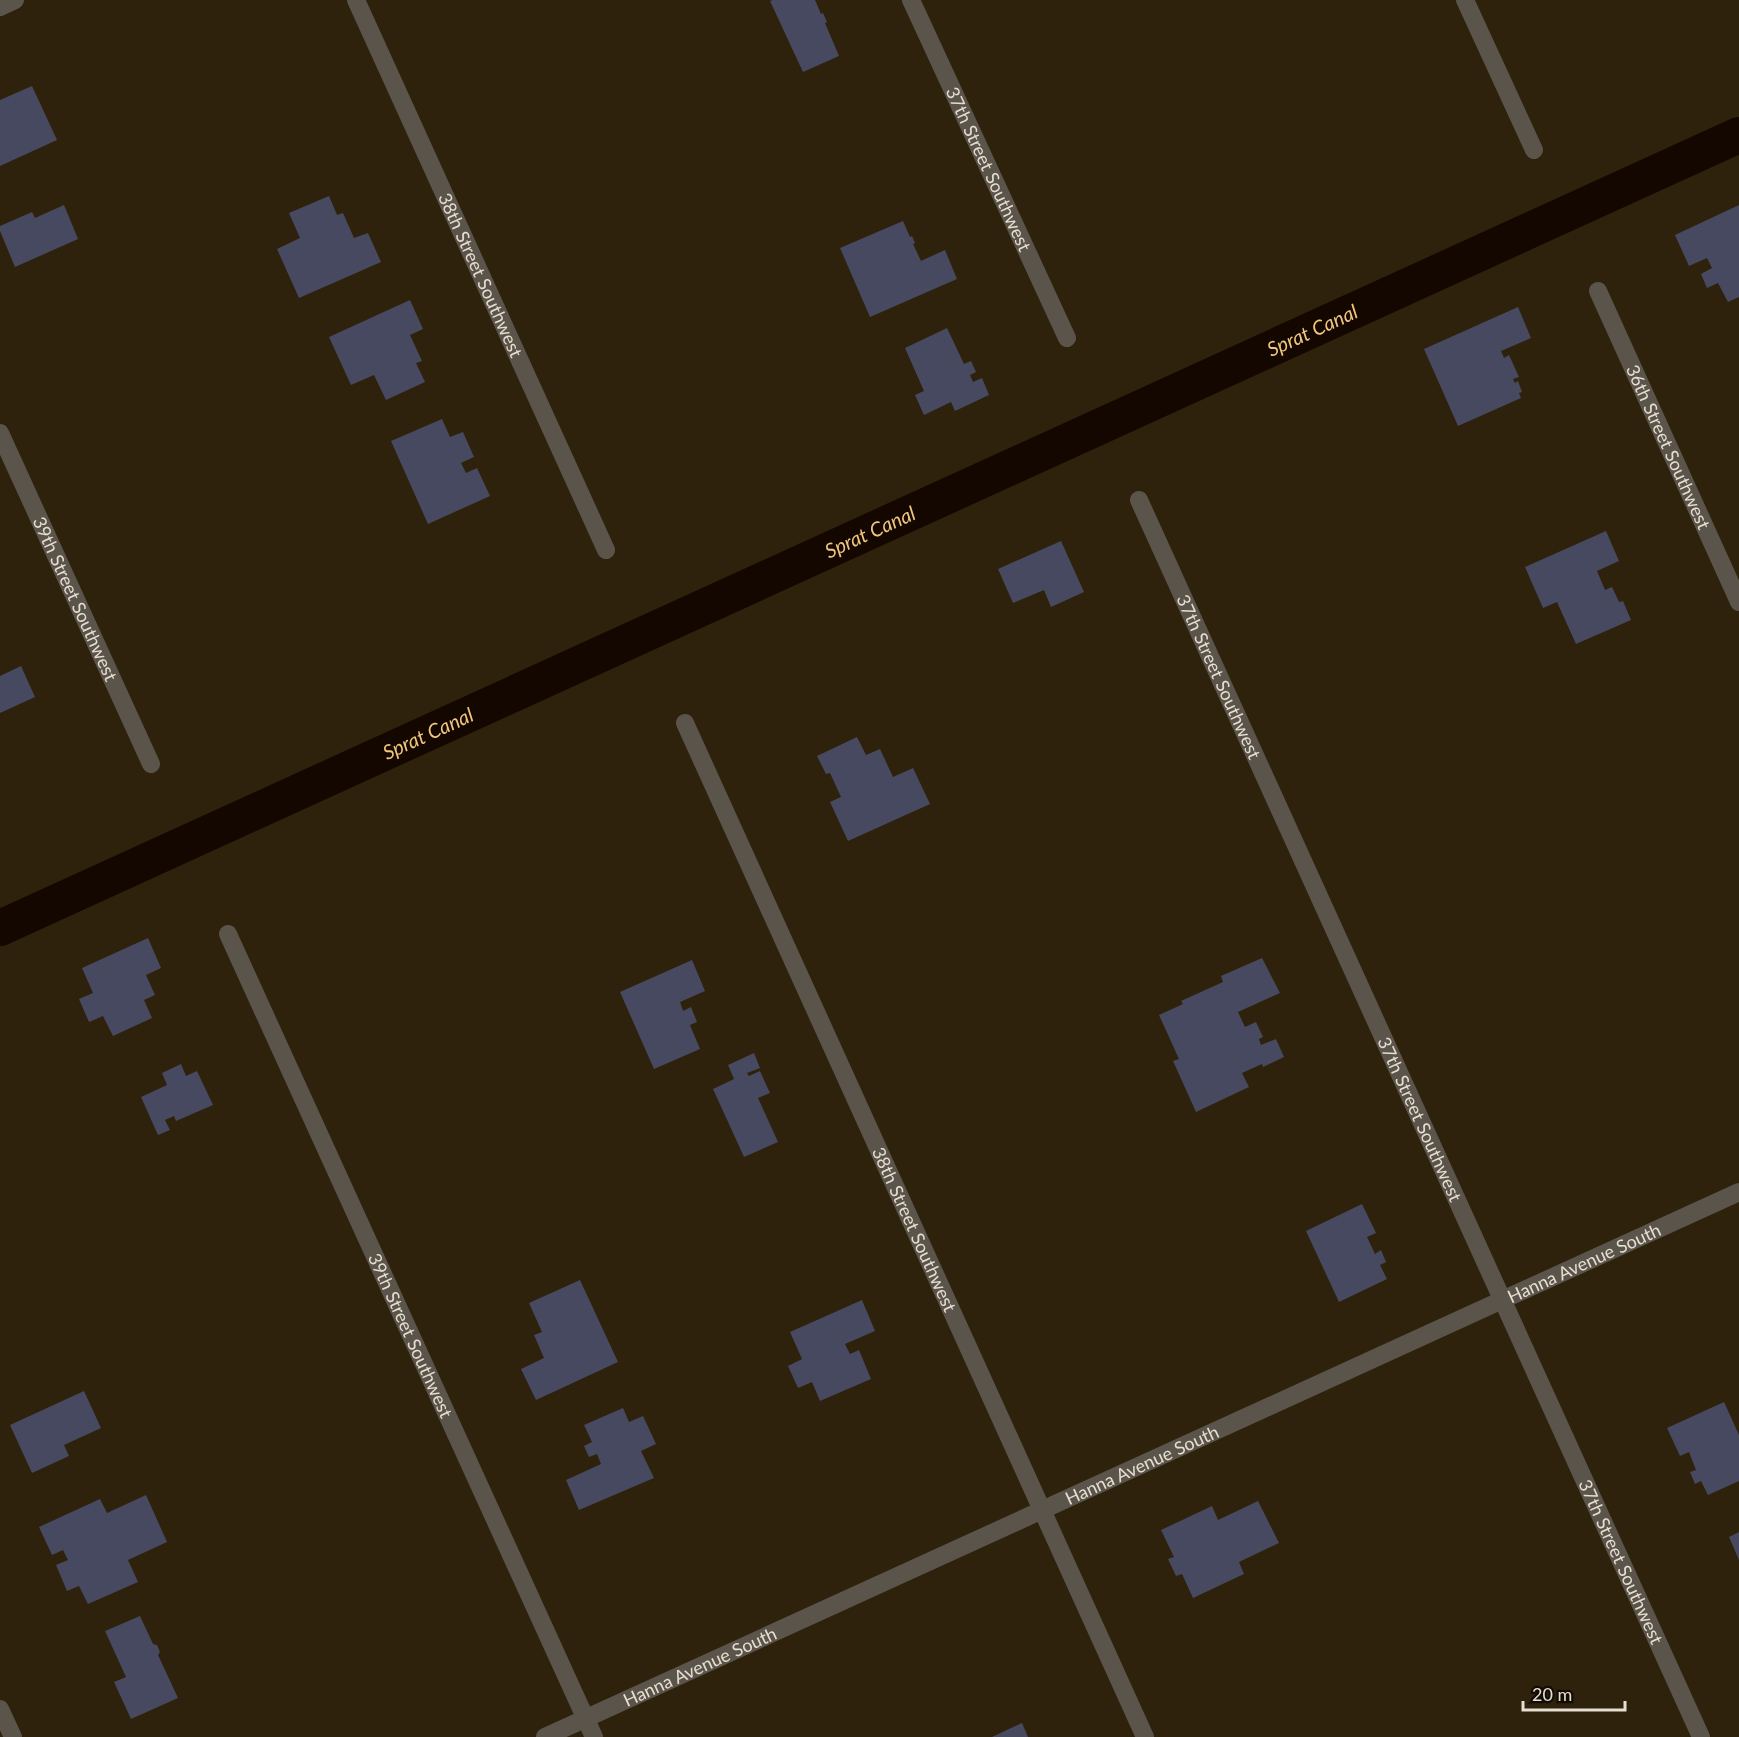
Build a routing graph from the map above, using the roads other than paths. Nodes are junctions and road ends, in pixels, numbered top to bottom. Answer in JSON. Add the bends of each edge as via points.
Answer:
{"nodes":[{"id":1,"x":15,"y":0,"type":"edge"},
{"id":2,"x":356,"y":0,"type":"edge"},
{"id":3,"x":911,"y":0,"type":"edge"},
{"id":4,"x":1465,"y":0,"type":"edge"},
{"id":5,"x":0,"y":7,"type":"edge"},
{"id":6,"x":1533,"y":150,"type":"dead end"},
{"id":7,"x":1598,"y":291,"type":"dead end"},
{"id":8,"x":1067,"y":339,"type":"dead end"},
{"id":9,"x":0,"y":433,"type":"edge"},
{"id":10,"x":1139,"y":500,"type":"dead end"},
{"id":11,"x":606,"y":550,"type":"dead end"},
{"id":12,"x":1739,"y":602,"type":"edge"},
{"id":13,"x":685,"y":723,"type":"dead end"},
{"id":14,"x":150,"y":764,"type":"dead end"},
{"id":15,"x":228,"y":934,"type":"dead end"},
{"id":16,"x":1739,"y":1192,"type":"edge"},
{"id":17,"x":1502,"y":1300,"type":"junction"},
{"id":18,"x":1042,"y":1510,"type":"junction"},
{"id":19,"x":0,"y":1708,"type":"edge"},
{"id":20,"x":585,"y":1718,"type":"junction"},
{"id":21,"x":13,"y":1737,"type":"edge"},
{"id":22,"x":545,"y":1737,"type":"edge"},
{"id":23,"x":594,"y":1737,"type":"edge"},
{"id":24,"x":1145,"y":1737,"type":"edge"},
{"id":25,"x":1701,"y":1737,"type":"edge"}],
"edges":[{"from":1,"to":5,"type":"street"},
{"from":2,"to":11,"type":"street","name":"38th Street Southwest"},
{"from":3,"to":8,"type":"street","name":"37th Street Southwest"},
{"from":4,"to":6,"type":"street"},
{"from":7,"to":12,"type":"street","name":"36th Street Southwest"},
{"from":9,"to":14,"type":"street","name":"39th Street Southwest"},
{"from":10,"to":17,"type":"street","name":"37th Street Southwest"},
{"from":13,"to":18,"type":"street","name":"38th Street Southwest"},
{"from":15,"to":20,"type":"street","name":"39th Street Southwest"},
{"from":16,"to":17,"type":"street","name":"Hanna Avenue South"},
{"from":17,"to":18,"type":"street","name":"Hanna Avenue South"},
{"from":17,"to":25,"type":"street","name":"37th Street Southwest"},
{"from":18,"to":20,"type":"street","name":"Hanna Avenue South"},
{"from":18,"to":24,"type":"street","name":"38th Street Southwest"},
{"from":19,"to":21,"type":"street"},
{"from":20,"to":22,"type":"street","name":"Hanna Avenue South"},
{"from":20,"to":23,"type":"street","name":"39th Street Southwest"}]}
